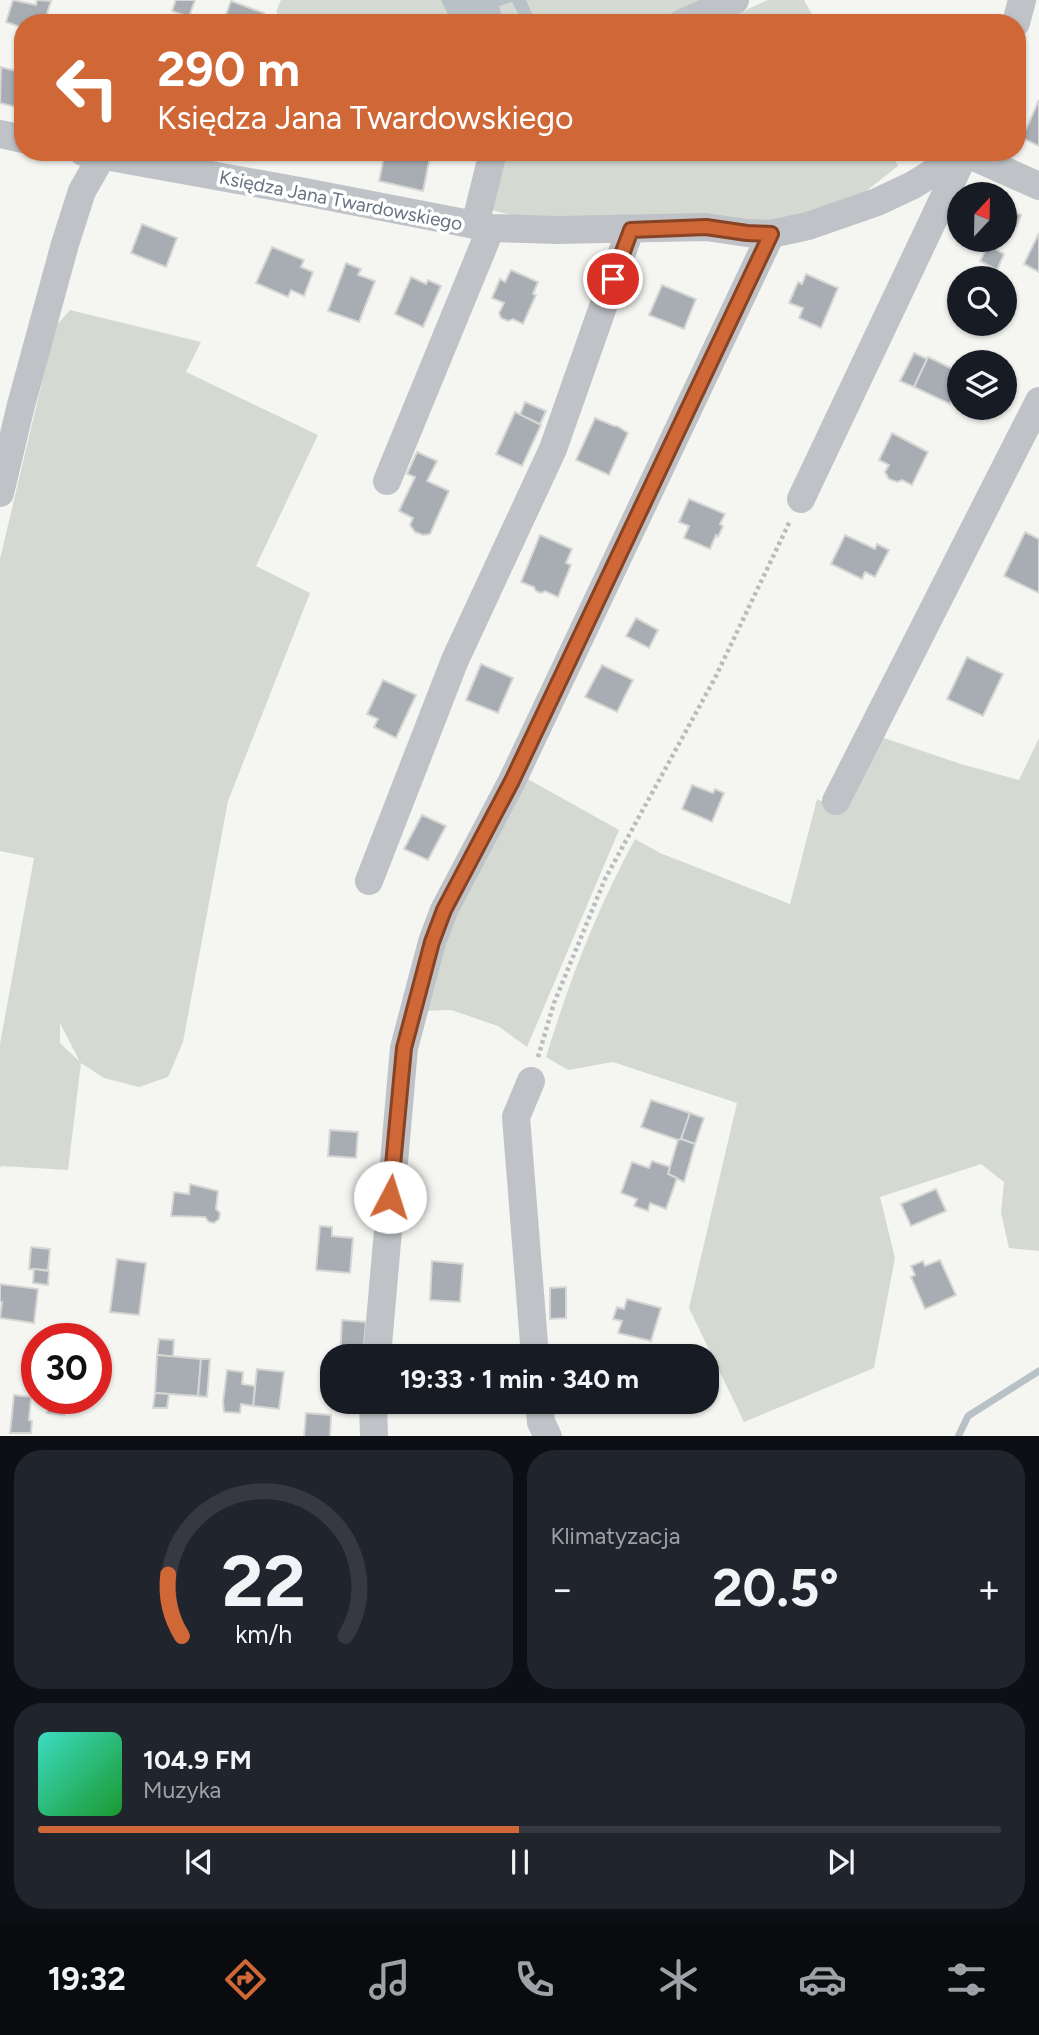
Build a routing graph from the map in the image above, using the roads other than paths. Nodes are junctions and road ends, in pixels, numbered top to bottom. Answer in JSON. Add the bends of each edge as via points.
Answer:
{"nodes":[{"id":1,"x":735,"y":0,"type":"edge"},
{"id":2,"x":703,"y":14,"type":"edge"},
{"id":3,"x":91,"y":161,"type":"edge"},
{"id":4,"x":133,"y":161,"type":"edge"},
{"id":5,"x":492,"y":161,"type":"edge"},
{"id":6,"x":952,"y":161,"type":"edge"},
{"id":7,"x":962,"y":161,"type":"edge"},
{"id":8,"x":985,"y":161,"type":"edge"},
{"id":9,"x":1039,"y":186,"type":"edge"},
{"id":10,"x":483,"y":227,"type":"junction"},
{"id":11,"x":631,"y":230,"type":"junction"},
{"id":12,"x":771,"y":234,"type":"junction"},
{"id":13,"x":1039,"y":401,"type":"edge"},
{"id":14,"x":387,"y":481,"type":"dead end"},
{"id":15,"x":0,"y":493,"type":"edge"},
{"id":16,"x":801,"y":499,"type":"road end"},
{"id":17,"x":836,"y":801,"type":"dead end"},
{"id":18,"x":369,"y":881,"type":"dead end"},
{"id":19,"x":531,"y":1081,"type":"road end"},
{"id":20,"x":378,"y":1344,"type":"edge"},
{"id":21,"x":534,"y":1344,"type":"edge"},
{"id":22,"x":373,"y":1414,"type":"edge"},
{"id":23,"x":540,"y":1414,"type":"edge"},
{"id":24,"x":374,"y":1436,"type":"edge"},
{"id":25,"x":548,"y":1436,"type":"edge"}],
"edges":[{"from":1,"to":2,"type":"street"},
{"from":3,"to":15,"type":"street"},
{"from":4,"to":10,"type":"street","name":"Księdza Jana Twardowskiego"},
{"from":5,"to":10,"type":"street","name":"Księdza Jana Twardowskiego"},
{"from":6,"to":12,"type":"street","name":"Księdza Jana Twardowskiego","via":[[877,202]]},
{"from":7,"to":16,"type":"street"},
{"from":8,"to":9,"type":"street"},
{"from":10,"to":11,"type":"street","name":"Księdza Jana Twardowskiego"},
{"from":10,"to":14,"type":"street"},
{"from":11,"to":12,"type":"street","name":"Księdza Jana Twardowskiego","via":[[706,227]]},
{"from":11,"to":18,"type":"street","via":[[552,449],[455,660]]},
{"from":12,"to":20,"type":"street","via":[[432,942],[404,1048]]},
{"from":13,"to":17,"type":"street"},
{"from":19,"to":21,"type":"street","via":[[516,1117]]},
{"from":22,"to":24,"type":"street"},
{"from":23,"to":25,"type":"street"}]}
